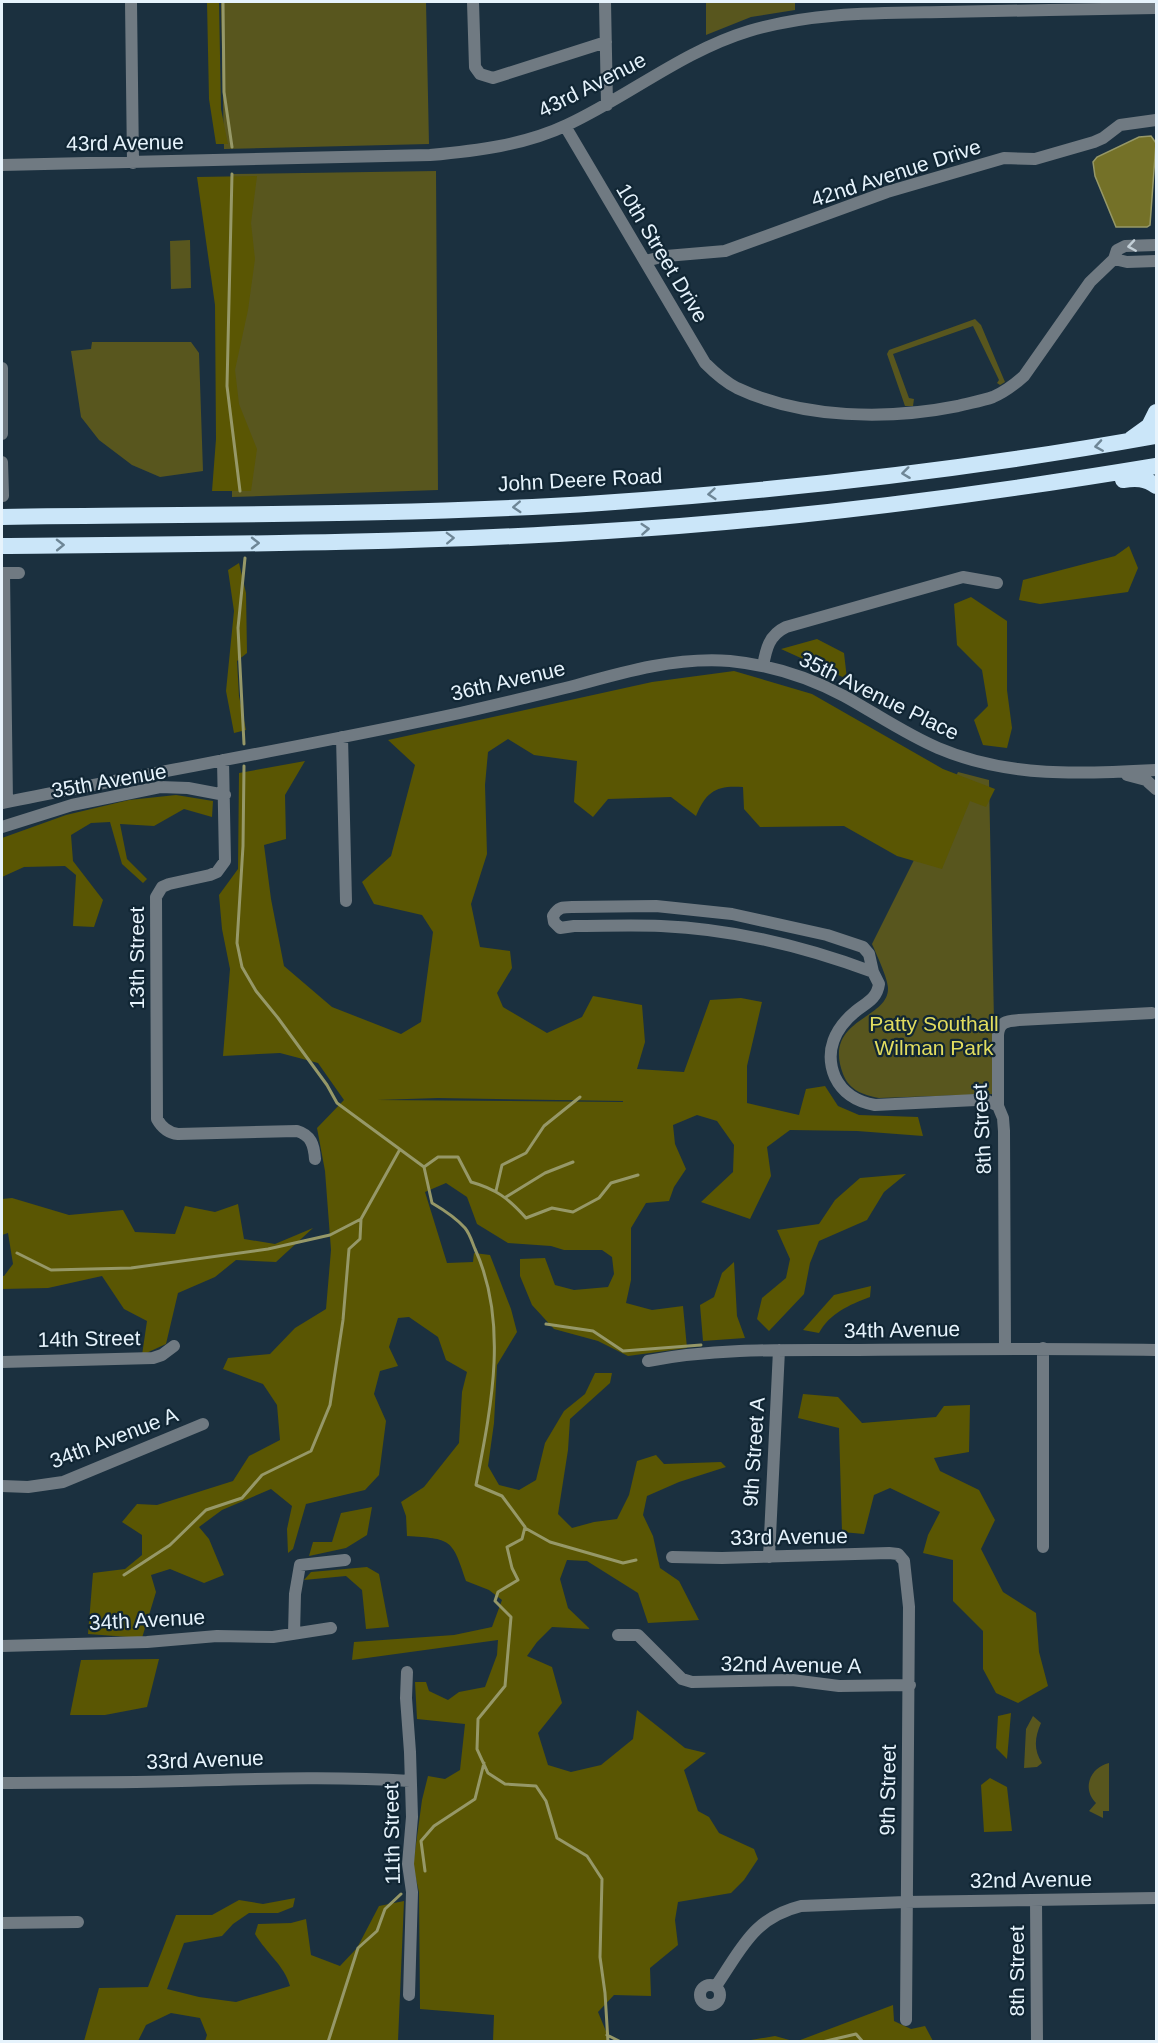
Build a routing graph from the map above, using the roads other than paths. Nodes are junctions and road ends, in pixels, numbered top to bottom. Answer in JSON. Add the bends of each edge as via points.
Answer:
{"nodes":[{"id":1,"x":131,"y":2,"type":"edge"},
{"id":2,"x":473,"y":2,"type":"edge"},
{"id":3,"x":605,"y":2,"type":"edge"},
{"id":4,"x":1156,"y":8,"type":"edge"},
{"id":5,"x":606,"y":42,"type":"junction"},
{"id":6,"x":607,"y":105,"type":"junction"},
{"id":7,"x":1156,"y":120,"type":"edge"},
{"id":8,"x":565,"y":126,"type":"junction"},
{"id":9,"x":133,"y":162,"type":"junction"},
{"id":10,"x":2,"y":165,"type":"edge"},
{"id":11,"x":1156,"y":245,"type":"edge"},
{"id":12,"x":1114,"y":259,"type":"junction"},
{"id":13,"x":645,"y":261,"type":"junction"},
{"id":14,"x":1156,"y":261,"type":"edge"},
{"id":15,"x":2,"y":368,"type":"edge"},
{"id":16,"x":1156,"y":412,"type":"edge"},
{"id":17,"x":2,"y":434,"type":"edge"},
{"id":18,"x":1156,"y":436,"type":"edge"},
{"id":19,"x":1125,"y":441,"type":"junction"},
{"id":20,"x":2,"y":462,"type":"edge"},
{"id":21,"x":1156,"y":466,"type":"edge"},
{"id":22,"x":1156,"y":486,"type":"edge"},
{"id":23,"x":3,"y":496,"type":"edge"},
{"id":24,"x":955,"y":496,"type":"junction"},
{"id":25,"x":2,"y":517,"type":"edge"},
{"id":26,"x":2,"y":546,"type":"edge"},
{"id":27,"x":3,"y":573,"type":"edge"},
{"id":28,"x":19,"y":573,"type":"dead end"},
{"id":29,"x":997,"y":583,"type":"dead end"},
{"id":30,"x":763,"y":666,"type":"junction"},
{"id":31,"x":342,"y":737,"type":"junction"},
{"id":32,"x":223,"y":760,"type":"junction"},
{"id":33,"x":1156,"y":770,"type":"edge"},
{"id":34,"x":1120,"y":772,"type":"junction"},
{"id":35,"x":1156,"y":789,"type":"edge"},
{"id":36,"x":225,"y":795,"type":"junction"},
{"id":37,"x":4,"y":803,"type":"edge"},
{"id":38,"x":2,"y":827,"type":"edge"},
{"id":39,"x":346,"y":901,"type":"dead end"},
{"id":40,"x":732,"y":914,"type":"junction"},
{"id":41,"x":721,"y":932,"type":"junction"},
{"id":42,"x":873,"y":972,"type":"junction"},
{"id":43,"x":1152,"y":1013,"type":"dead end"},
{"id":44,"x":998,"y":1106,"type":"junction"},
{"id":45,"x":315,"y":1160,"type":"dead end"},
{"id":46,"x":174,"y":1346,"type":"dead end"},
{"id":47,"x":1005,"y":1348,"type":"junction"},
{"id":48,"x":1043,"y":1348,"type":"junction"},
{"id":49,"x":779,"y":1350,"type":"junction"},
{"id":50,"x":1156,"y":1350,"type":"edge"},
{"id":51,"x":648,"y":1361,"type":"dead end"},
{"id":52,"x":2,"y":1362,"type":"edge"},
{"id":53,"x":203,"y":1424,"type":"dead end"},
{"id":54,"x":2,"y":1486,"type":"edge"},
{"id":55,"x":1043,"y":1547,"type":"dead end"},
{"id":56,"x":672,"y":1557,"type":"dead end"},
{"id":57,"x":769,"y":1557,"type":"junction"},
{"id":58,"x":345,"y":1560,"type":"dead end"},
{"id":59,"x":904,"y":1561,"type":"joint"},
{"id":60,"x":331,"y":1628,"type":"dead end"},
{"id":61,"x":294,"y":1634,"type":"junction"},
{"id":62,"x":618,"y":1635,"type":"dead end"},
{"id":63,"x":2,"y":1646,"type":"edge"},
{"id":64,"x":407,"y":1672,"type":"dead end"},
{"id":65,"x":910,"y":1685,"type":"junction"},
{"id":66,"x":410,"y":1781,"type":"junction"},
{"id":67,"x":2,"y":1783,"type":"edge"},
{"id":68,"x":1156,"y":1898,"type":"edge"},
{"id":69,"x":1036,"y":1899,"type":"junction"},
{"id":70,"x":906,"y":1902,"type":"junction"},
{"id":71,"x":78,"y":1922,"type":"dead end"},
{"id":72,"x":2,"y":1923,"type":"edge"},
{"id":73,"x":716,"y":1986,"type":"dead end"},
{"id":74,"x":409,"y":1995,"type":"dead end"},
{"id":75,"x":906,"y":2020,"type":"dead end"},
{"id":76,"x":1037,"y":2042,"type":"edge"}],
"edges":[{"from":1,"to":9,"type":"street"},
{"from":2,"to":5,"type":"street","via":[[475,67],[480,75],[493,78]]},
{"from":3,"to":5,"type":"street"},
{"from":4,"to":6,"type":"street","name":"43rd Avenue","via":[[807,17],[722,41]]},
{"from":5,"to":6,"type":"street"},
{"from":6,"to":8,"type":"street","name":"43rd Avenue"},
{"from":7,"to":13,"type":"street","name":"42nd Avenue Drive","via":[[1120,124],[1103,138],[1055,154],[1004,158],[887,192],[725,251]]},
{"from":8,"to":9,"type":"street","name":"43rd Avenue","via":[[512,142],[430,155]]},
{"from":8,"to":13,"type":"street","name":"10th Street Drive"},
{"from":9,"to":10,"type":"street","name":"43rd Avenue"},
{"from":11,"to":12,"type":"street","name":"10th Street Drive","one_way":true,"via":[[1125,246],[1117,250]]},
{"from":12,"to":13,"type":"street","name":"10th Street Drive","via":[[1090,282],[1014,385],[992,398],[924,411],[860,414],[805,408],[756,396],[717,376],[705,363]]},
{"from":12,"to":14,"type":"street"},
{"from":15,"to":17,"type":"street"},
{"from":16,"to":19,"type":"highway","via":[[1149,426]]},
{"from":18,"to":19,"type":"highway","name":"John Deere Road"},
{"from":19,"to":25,"type":"highway","name":"John Deere Road","one_way":true,"via":[[977,465],[600,503],[413,511]]},
{"from":20,"to":23,"type":"street"},
{"from":21,"to":24,"type":"highway"},
{"from":22,"to":24,"type":"highway","via":[[1148,480],[1131,478],[1024,494]]},
{"from":26,"to":24,"type":"highway","one_way":true,"via":[[363,541],[596,532],[773,518]]},
{"from":27,"to":28,"type":"street"},
{"from":27,"to":37,"type":"street"},
{"from":29,"to":30,"type":"street","via":[[963,577],[786,627],[775,633],[769,643]]},
{"from":30,"to":31,"type":"street","name":"36th Avenue","via":[[715,660],[652,666],[475,710]]},
{"from":30,"to":34,"type":"street","name":"35th Avenue Place","via":[[819,684],[955,755],[1022,771]]},
{"from":31,"to":32,"type":"street","name":"36th Avenue"},
{"from":31,"to":39,"type":"street"},
{"from":32,"to":36,"type":"street","name":"13th Street"},
{"from":32,"to":37,"type":"street","name":"36th Avenue"},
{"from":33,"to":34,"type":"street","name":"35th Avenue Place"},
{"from":34,"to":35,"type":"street","via":[[1146,780]]},
{"from":36,"to":38,"type":"street","name":"35th Avenue","via":[[160,787],[72,805]]},
{"from":36,"to":45,"type":"street","name":"13th Street","via":[[225,861],[217,872],[162,887],[156,897],[158,1119],[164,1128],[178,1134],[297,1131],[309,1136]]},
{"from":40,"to":41,"type":"street","via":[[719,919],[716,927]]},
{"from":40,"to":41,"type":"street","via":[[633,906],[561,908],[553,915],[560,928],[663,926]]},
{"from":40,"to":42,"type":"street","via":[[857,944],[868,954]]},
{"from":41,"to":42,"type":"street","via":[[781,944]]},
{"from":42,"to":44,"type":"street","via":[[879,984],[876,995],[846,1020],[831,1044],[838,1084],[875,1106],[986,1100]]},
{"from":43,"to":44,"type":"street","name":"8th Street","via":[[1003,1023],[998,1035]]},
{"from":44,"to":47,"type":"street","name":"8th Street","via":[[1004,1131]]},
{"from":46,"to":52,"type":"street","name":"14th Street","via":[[153,1358]]},
{"from":47,"to":48,"type":"street","name":"34th Avenue"},
{"from":47,"to":49,"type":"street","name":"34th Avenue"},
{"from":48,"to":50,"type":"street","name":"34th Avenue"},
{"from":48,"to":55,"type":"street"},
{"from":49,"to":51,"type":"street","name":"34th Avenue"},
{"from":49,"to":57,"type":"street","name":"9th Street A"},
{"from":53,"to":54,"type":"street","name":"34th Avenue A","via":[[63,1482]]},
{"from":56,"to":57,"type":"street","name":"33rd Avenue"},
{"from":57,"to":59,"type":"street","name":"33rd Avenue","via":[[890,1553],[898,1554]]},
{"from":58,"to":61,"type":"street","via":[[300,1565]]},
{"from":59,"to":65,"type":"street","name":"9th Street"},
{"from":60,"to":61,"type":"street","name":"34th Avenue"},
{"from":61,"to":63,"type":"street","name":"34th Avenue"},
{"from":62,"to":65,"type":"street","name":"32nd Avenue A","via":[[638,1635],[682,1679],[692,1682],[792,1680],[839,1686]]},
{"from":64,"to":66,"type":"street","name":"11th Street"},
{"from":65,"to":70,"type":"street","name":"9th Street"},
{"from":66,"to":67,"type":"street","name":"33rd Avenue","via":[[275,1778]]},
{"from":66,"to":74,"type":"street","name":"11th Street"},
{"from":68,"to":69,"type":"street","name":"32nd Avenue"},
{"from":69,"to":70,"type":"street","name":"32nd Avenue"},
{"from":69,"to":76,"type":"street","name":"8th Street"},
{"from":70,"to":73,"type":"street","name":"32nd Avenue","via":[[801,1906],[779,1913],[753,1932]]},
{"from":70,"to":75,"type":"street","name":"9th Street"},
{"from":71,"to":72,"type":"street"}]}
